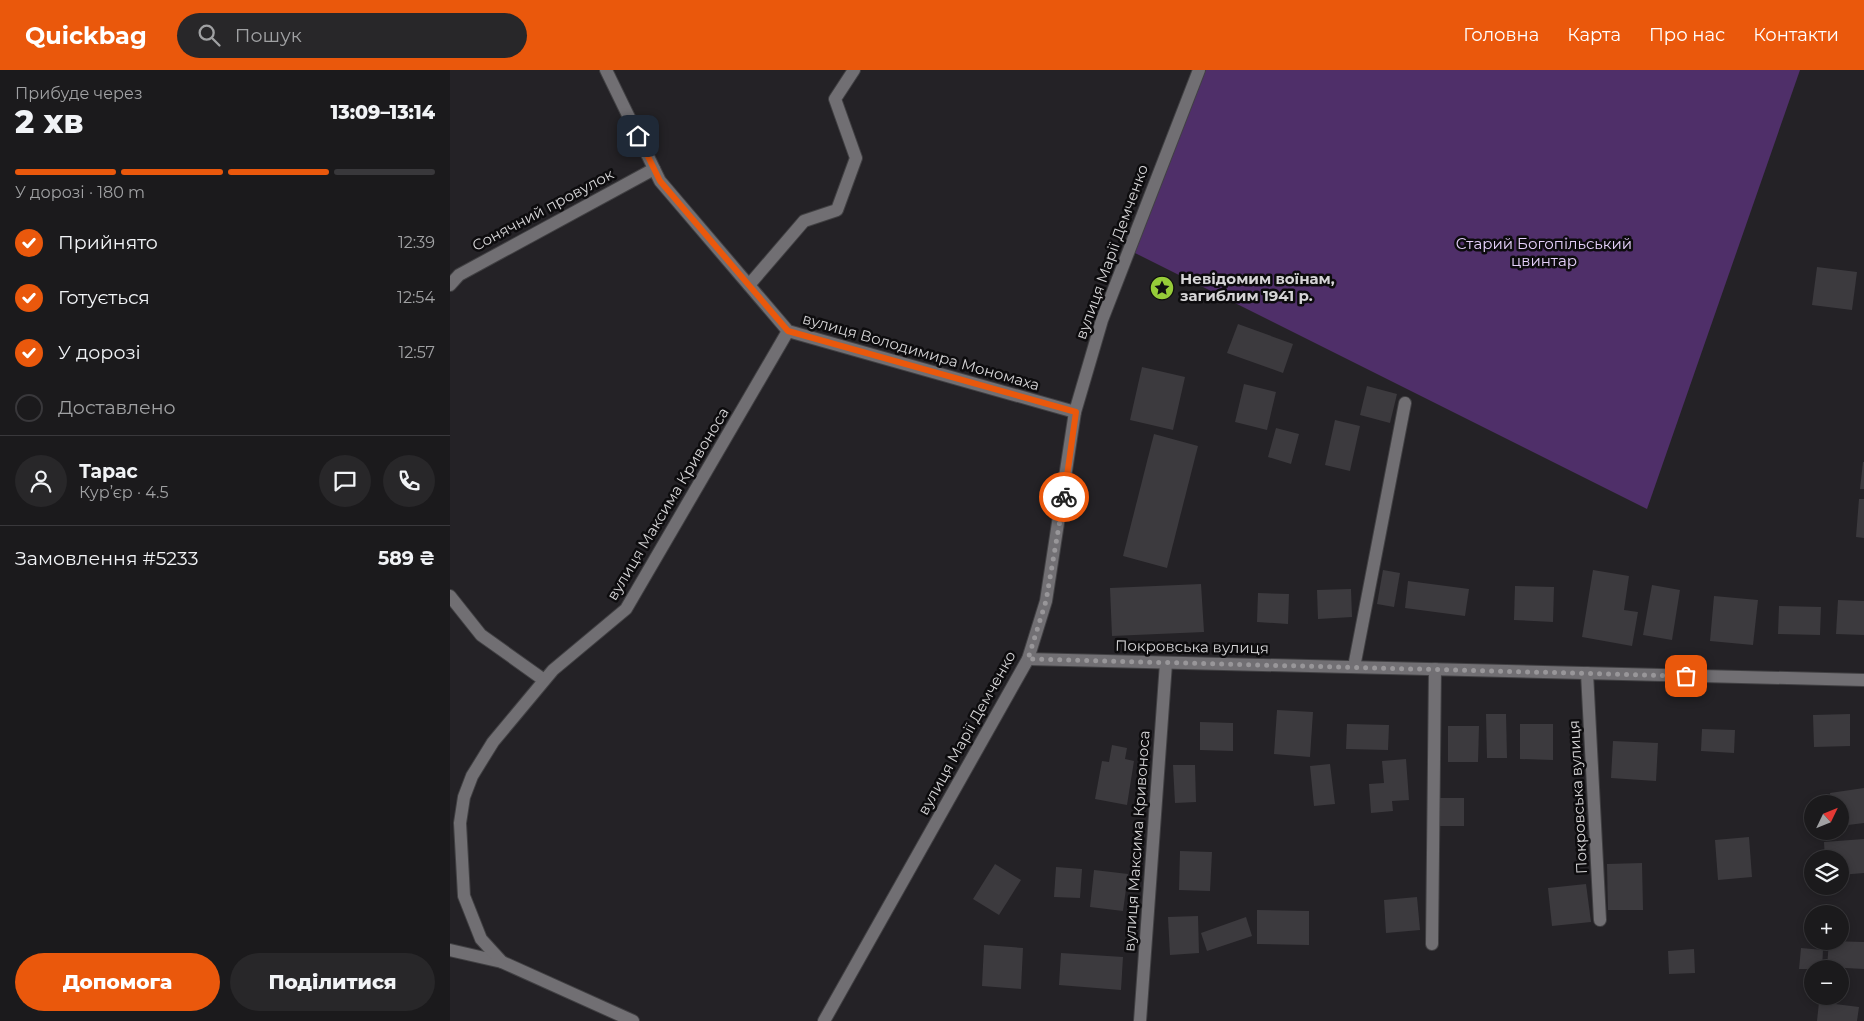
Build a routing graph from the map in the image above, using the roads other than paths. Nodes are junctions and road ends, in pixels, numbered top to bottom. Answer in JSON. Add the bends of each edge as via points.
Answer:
{"nodes":[{"id":1,"x":606,"y":70,"type":"edge"},
{"id":2,"x":854,"y":70,"type":"edge"},
{"id":3,"x":1199,"y":70,"type":"edge"},
{"id":4,"x":654,"y":169,"type":"junction"},
{"id":5,"x":450,"y":284,"type":"edge"},
{"id":6,"x":749,"y":285,"type":"junction"},
{"id":7,"x":788,"y":331,"type":"junction"},
{"id":8,"x":1406,"y":404,"type":"dead end"},
{"id":9,"x":1076,"y":412,"type":"junction"},
{"id":10,"x":450,"y":596,"type":"edge"},
{"id":11,"x":1028,"y":659,"type":"junction"},
{"id":12,"x":1166,"y":663,"type":"junction"},
{"id":13,"x":1354,"y":667,"type":"junction"},
{"id":14,"x":1435,"y":669,"type":"junction"},
{"id":15,"x":1587,"y":673,"type":"junction"},
{"id":16,"x":544,"y":680,"type":"junction"},
{"id":17,"x":1864,"y":680,"type":"edge"},
{"id":18,"x":1600,"y":920,"type":"dead end"},
{"id":19,"x":1432,"y":944,"type":"dead end"},
{"id":20,"x":450,"y":950,"type":"edge"},
{"id":21,"x":502,"y":962,"type":"junction"},
{"id":22,"x":633,"y":1021,"type":"edge"},
{"id":23,"x":824,"y":1021,"type":"edge"},
{"id":24,"x":1140,"y":1021,"type":"edge"}],
"edges":[{"from":1,"to":4,"type":"street","name":"вулиця Володимира Мономаха"},
{"from":2,"to":6,"type":"street","via":[[835,99],[856,158],[837,210],[804,221]]},
{"from":3,"to":9,"type":"street","name":"вулиця Марії Демченко","via":[[1102,320]]},
{"from":4,"to":5,"type":"street","name":"Сонячний провулок","via":[[532,233],[459,275]]},
{"from":4,"to":6,"type":"street","name":"вулиця Володимира Мономаха","via":[[660,181]]},
{"from":6,"to":7,"type":"street","name":"вулиця Володимира Мономаха"},
{"from":7,"to":9,"type":"street","name":"вулиця Володимира Мономаха"},
{"from":7,"to":16,"type":"street","name":"вулиця Максима Кривоноса","via":[[626,609]]},
{"from":8,"to":13,"type":"street"},
{"from":9,"to":11,"type":"street","name":"вулиця Марії Демченко","via":[[1046,601]]},
{"from":10,"to":16,"type":"street","via":[[481,635]]},
{"from":11,"to":12,"type":"street","name":"Покровська вулиця"},
{"from":11,"to":23,"type":"street","name":"вулиця Марії Демченко"},
{"from":12,"to":13,"type":"street","name":"Покровська вулиця"},
{"from":12,"to":24,"type":"street","name":"вулиця Максима Кривоноса"},
{"from":13,"to":14,"type":"street","name":"Покровська вулиця"},
{"from":14,"to":15,"type":"street","name":"Покровська вулиця"},
{"from":14,"to":19,"type":"street"},
{"from":15,"to":17,"type":"street","name":"Покровська вулиця"},
{"from":15,"to":18,"type":"street","name":"Покровська вулиця"},
{"from":16,"to":21,"type":"street","name":"вулиця Максима Кривоноса","via":[[493,742],[472,776],[464,797],[460,823],[464,896],[481,938]]},
{"from":20,"to":21,"type":"street","name":"вулиця Максима Кривоноса"},
{"from":21,"to":22,"type":"street","name":"вулиця Максима Кривоноса"}]}
